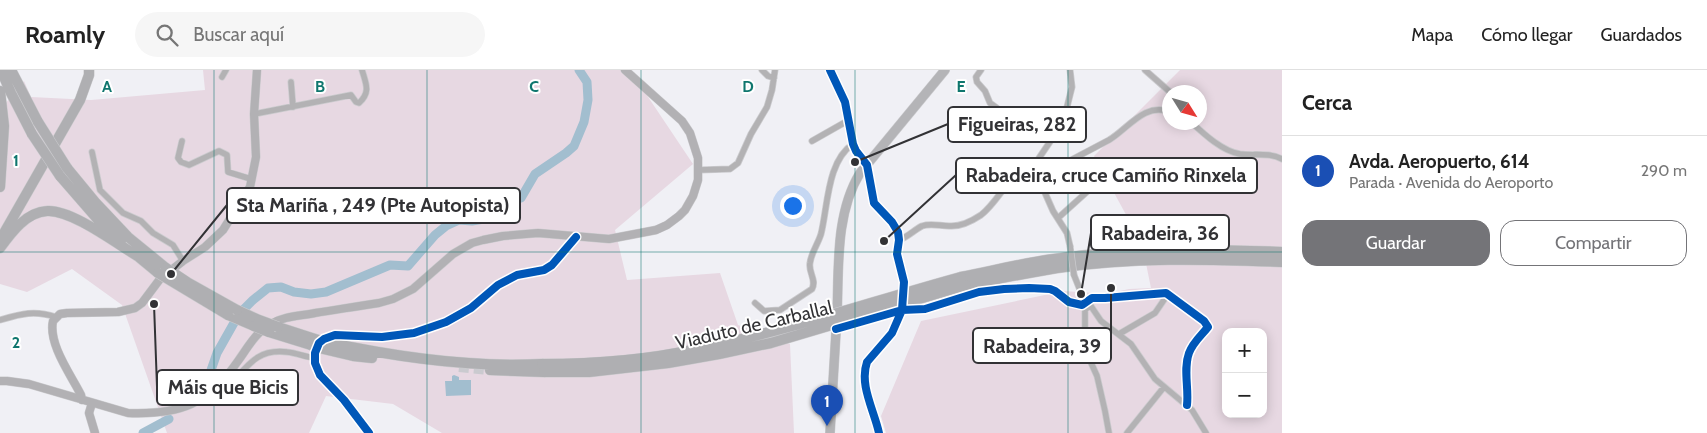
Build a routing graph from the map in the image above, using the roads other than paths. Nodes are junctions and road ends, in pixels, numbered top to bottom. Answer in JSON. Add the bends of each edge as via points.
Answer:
{"nodes":[{"id":1,"x":1,"y":70,"type":"edge"},
{"id":2,"x":11,"y":70,"type":"edge"},
{"id":3,"x":19,"y":70,"type":"edge"},
{"id":4,"x":84,"y":70,"type":"edge"},
{"id":5,"x":89,"y":70,"type":"edge"},
{"id":6,"x":226,"y":70,"type":"edge"},
{"id":7,"x":257,"y":70,"type":"edge"},
{"id":8,"x":362,"y":70,"type":"edge"},
{"id":9,"x":625,"y":70,"type":"edge"},
{"id":10,"x":762,"y":70,"type":"edge"},
{"id":11,"x":775,"y":70,"type":"edge"},
{"id":12,"x":830,"y":70,"type":"edge"},
{"id":13,"x":945,"y":70,"type":"edge"},
{"id":14,"x":981,"y":70,"type":"edge"},
{"id":15,"x":1070,"y":70,"type":"edge"},
{"id":16,"x":1075,"y":70,"type":"edge"},
{"id":17,"x":1144,"y":70,"type":"edge"},
{"id":18,"x":222,"y":77,"type":"dead end"},
{"id":19,"x":774,"y":78,"type":"junction"},
{"id":20,"x":1072,"y":80,"type":"junction"},
{"id":21,"x":291,"y":82,"type":"dead end"},
{"id":22,"x":1162,"y":85,"type":"edge"},
{"id":23,"x":20,"y":89,"type":"junction"},
{"id":24,"x":0,"y":91,"type":"edge"},
{"id":25,"x":293,"y":107,"type":"junction"},
{"id":26,"x":997,"y":108,"type":"dead end"},
{"id":27,"x":1162,"y":110,"type":"edge"},
{"id":28,"x":254,"y":114,"type":"junction"},
{"id":29,"x":849,"y":120,"type":"junction"},
{"id":30,"x":1201,"y":130,"type":"edge"},
{"id":31,"x":182,"y":141,"type":"dead end"},
{"id":32,"x":812,"y":141,"type":"dead end"},
{"id":33,"x":854,"y":144,"type":"junction"},
{"id":34,"x":92,"y":152,"type":"dead end"},
{"id":35,"x":1282,"y":159,"type":"edge"},
{"id":36,"x":866,"y":164,"type":"junction"},
{"id":37,"x":1036,"y":167,"type":"junction"},
{"id":38,"x":699,"y":170,"type":"junction"},
{"id":39,"x":251,"y":179,"type":"junction"},
{"id":40,"x":0,"y":187,"type":"edge"},
{"id":41,"x":1109,"y":188,"type":"dead end"},
{"id":42,"x":1058,"y":218,"type":"junction"},
{"id":43,"x":0,"y":229,"type":"edge"},
{"id":44,"x":576,"y":237,"type":"junction"},
{"id":45,"x":0,"y":240,"type":"edge"},
{"id":46,"x":899,"y":240,"type":"junction"},
{"id":47,"x":0,"y":248,"type":"edge"},
{"id":48,"x":1282,"y":252,"type":"edge"},
{"id":49,"x":138,"y":257,"type":"junction"},
{"id":50,"x":182,"y":261,"type":"junction"},
{"id":51,"x":1282,"y":262,"type":"edge"},
{"id":52,"x":162,"y":270,"type":"junction"},
{"id":53,"x":964,"y":281,"type":"junction"},
{"id":54,"x":1168,"y":294,"type":"junction"},
{"id":55,"x":755,"y":303,"type":"dead end"},
{"id":56,"x":1089,"y":303,"type":"junction"},
{"id":57,"x":902,"y":310,"type":"junction"},
{"id":58,"x":56,"y":317,"type":"junction"},
{"id":59,"x":0,"y":320,"type":"edge"},
{"id":60,"x":836,"y":329,"type":"junction"},
{"id":61,"x":1119,"y":334,"type":"junction"},
{"id":62,"x":317,"y":347,"type":"junction"},
{"id":63,"x":414,"y":363,"type":"dead end"},
{"id":64,"x":543,"y":368,"type":"junction"},
{"id":65,"x":490,"y":370,"type":"tunnel mouth"},
{"id":66,"x":0,"y":382,"type":"edge"},
{"id":67,"x":219,"y":386,"type":"junction"},
{"id":68,"x":1164,"y":387,"type":"junction"},
{"id":69,"x":82,"y":400,"type":"junction"},
{"id":70,"x":92,"y":403,"type":"junction"},
{"id":71,"x":1187,"y":405,"type":"junction"},
{"id":72,"x":95,"y":433,"type":"edge"},
{"id":73,"x":369,"y":433,"type":"edge"},
{"id":74,"x":830,"y":433,"type":"edge"},
{"id":75,"x":879,"y":433,"type":"edge"},
{"id":76,"x":1108,"y":433,"type":"edge"},
{"id":77,"x":1127,"y":433,"type":"edge"},
{"id":78,"x":1206,"y":433,"type":"edge"}],
"edges":[{"from":1,"to":49,"type":"highway","bridge":true,"via":[[32,134],[60,176],[100,222]]},
{"from":2,"to":23,"type":"highway"},
{"from":3,"to":23,"type":"highway"},
{"from":4,"to":43,"type":"highway","via":[[78,91]]},
{"from":5,"to":45,"type":"highway","via":[[80,100]]},
{"from":6,"to":18,"type":"street"},
{"from":7,"to":28,"type":"main road"},
{"from":8,"to":25,"type":"street","via":[[367,90],[366,97],[359,103],[351,95]]},
{"from":9,"to":38,"type":"main road","via":[[682,121],[695,146]]},
{"from":10,"to":19,"type":"street"},
{"from":11,"to":19,"type":"street"},
{"from":12,"to":29,"type":"street","via":[[845,102]]},
{"from":13,"to":36,"type":"main road"},
{"from":14,"to":26,"type":"street","via":[[976,77],[977,82]]},
{"from":15,"to":20,"type":"street"},
{"from":16,"to":20,"type":"street"},
{"from":17,"to":22,"type":"street"},
{"from":19,"to":38,"type":"street","via":[[767,107],[735,166]]},
{"from":20,"to":37,"type":"street","via":[[1062,123]]},
{"from":21,"to":25,"type":"street"},
{"from":23,"to":52,"type":"highway","bridge":true,"via":[[67,168],[95,202]]},
{"from":24,"to":40,"type":"highway","via":[[4,126]]},
{"from":25,"to":28,"type":"street"},
{"from":27,"to":37,"type":"street","via":[[1147,112],[1126,125],[1117,136],[1054,169]]},
{"from":28,"to":39,"type":"main road","via":[[256,150]]},
{"from":29,"to":32,"type":"street"},
{"from":29,"to":33,"type":"street"},
{"from":30,"to":35,"type":"street","via":[[1238,154],[1274,155]]},
{"from":31,"to":39,"type":"street","via":[[178,158],[186,164],[219,151],[227,155],[228,172]]},
{"from":33,"to":36,"type":"street"},
{"from":33,"to":55,"type":"street","via":[[835,167],[821,232],[810,262],[814,280],[812,289],[780,310],[764,311]]},
{"from":34,"to":50,"type":"street","via":[[100,190],[123,213],[141,221],[173,245]]},
{"from":36,"to":46,"type":"street","via":[[874,204],[892,222]]},
{"from":36,"to":60,"type":"main road","via":[[854,183],[844,212]]},
{"from":37,"to":42,"type":"street"},
{"from":37,"to":46,"type":"street","via":[[1028,166],[1021,171],[990,206],[972,220],[956,226],[922,226]]},
{"from":38,"to":44,"type":"main road","via":[[696,190],[690,202],[667,225],[626,236]]},
{"from":39,"to":50,"type":"main road","via":[[247,192],[223,230],[205,247]]},
{"from":41,"to":42,"type":"street","via":[[1090,190]]},
{"from":42,"to":56,"type":"street","bridge":true,"via":[[1067,233],[1077,285]]},
{"from":44,"to":62,"type":"street","via":[[552,266],[517,275],[498,285],[471,308],[446,322],[414,333],[382,337],[335,335]]},
{"from":44,"to":67,"type":"main road","via":[[538,233],[482,240],[453,254],[413,289],[393,299],[276,321],[255,337]]},
{"from":46,"to":57,"type":"street","via":[[897,254],[904,282]]},
{"from":47,"to":49,"type":"highway","via":[[14,229],[46,210],[62,212],[82,222]]},
{"from":48,"to":53,"type":"highway","via":[[1200,248],[1126,251],[1054,259]]},
{"from":49,"to":52,"type":"highway"},
{"from":50,"to":58,"type":"main road","via":[[160,279],[135,308],[118,312],[66,313]]},
{"from":51,"to":53,"type":"highway","via":[[1205,259],[1127,262]]},
{"from":52,"to":62,"type":"highway","bridge":true,"via":[[233,313]]},
{"from":53,"to":64,"type":"highway","name":"Viaduto de Carballal","bridge":true,"via":[[696,350]]},
{"from":54,"to":56,"type":"street","via":[[1092,298]]},
{"from":54,"to":61,"type":"street","via":[[1155,313]]},
{"from":54,"to":71,"type":"street","via":[[1208,327],[1189,354]]},
{"from":56,"to":57,"type":"street","via":[[1076,304],[1050,289],[1030,288],[979,292],[924,309]]},
{"from":56,"to":61,"type":"street","via":[[1101,321]]},
{"from":56,"to":76,"type":"street","via":[[1085,310],[1084,339],[1106,411]]},
{"from":57,"to":60,"type":"street"},
{"from":57,"to":75,"type":"street","via":[[892,333],[865,367],[869,404]]},
{"from":58,"to":59,"type":"street","via":[[30,312]]},
{"from":58,"to":69,"type":"main road","via":[[52,326],[55,345]]},
{"from":60,"to":74,"type":"main road"},
{"from":61,"to":68,"type":"street","via":[[1134,347],[1149,372]]},
{"from":62,"to":63,"type":"highway","via":[[353,356]]},
{"from":62,"to":64,"type":"highway","via":[[451,362]]},
{"from":62,"to":67,"type":"street","via":[[270,352],[255,358],[226,389]]},
{"from":62,"to":73,"type":"street","via":[[316,368]]},
{"from":64,"to":65,"type":"highway"},
{"from":66,"to":69,"type":"main road","via":[[29,384]]},
{"from":67,"to":70,"type":"main road","via":[[196,402],[162,412],[128,413]]},
{"from":68,"to":71,"type":"street"},
{"from":68,"to":77,"type":"street"},
{"from":69,"to":70,"type":"main road"},
{"from":70,"to":72,"type":"main road","via":[[89,414]]},
{"from":71,"to":78,"type":"street"}]}
